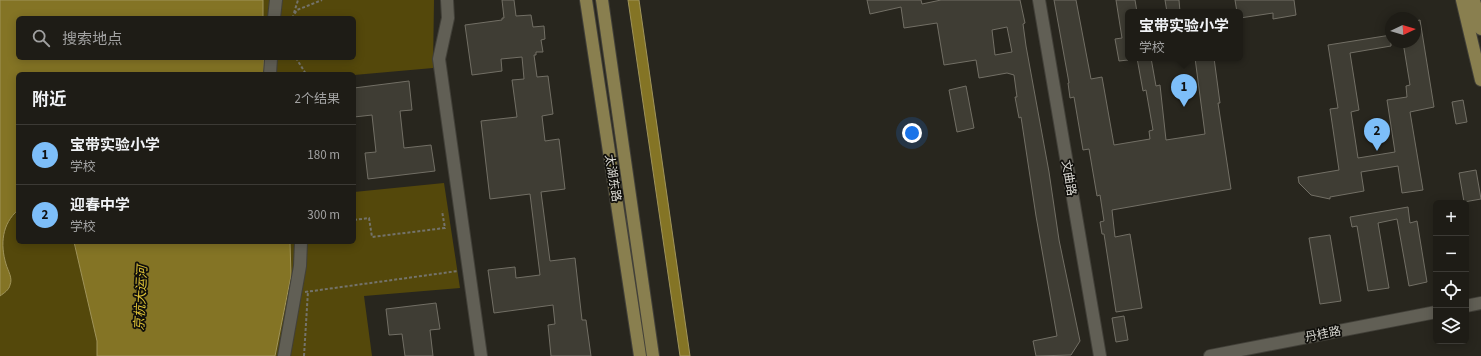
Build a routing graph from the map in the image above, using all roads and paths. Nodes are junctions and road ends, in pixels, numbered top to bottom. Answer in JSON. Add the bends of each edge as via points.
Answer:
{"nodes":[{"id":1,"x":276,"y":0,"type":"edge"},
{"id":2,"x":298,"y":0,"type":"edge"},
{"id":3,"x":322,"y":0,"type":"edge"},
{"id":4,"x":447,"y":0,"type":"edge"},
{"id":5,"x":586,"y":0,"type":"edge"},
{"id":6,"x":602,"y":0,"type":"edge"},
{"id":7,"x":1039,"y":0,"type":"edge"},
{"id":8,"x":1462,"y":0,"type":"edge"},
{"id":9,"x":1477,"y":7,"type":"edge"},
{"id":10,"x":294,"y":14,"type":"joint"},
{"id":11,"x":274,"y":16,"type":"edge"},
{"id":12,"x":1481,"y":29,"type":"edge"},
{"id":13,"x":271,"y":60,"type":"edge"},
{"id":14,"x":297,"y":60,"type":"edge"},
{"id":15,"x":270,"y":72,"type":"edge"},
{"id":16,"x":305,"y":72,"type":"edge"},
{"id":17,"x":1481,"y":80,"type":"edge"},
{"id":18,"x":442,"y":211,"type":"dead end"},
{"id":19,"x":356,"y":220,"type":"edge"},
{"id":20,"x":301,"y":244,"type":"edge"},
{"id":21,"x":469,"y":269,"type":"junction"},
{"id":22,"x":308,"y":291,"type":"junction"},
{"id":23,"x":296,"y":293,"type":"junction"},
{"id":24,"x":1481,"y":303,"type":"edge"},
{"id":25,"x":1469,"y":305,"type":"edge"},
{"id":26,"x":1433,"y":313,"type":"edge"},
{"id":27,"x":284,"y":356,"type":"edge"},
{"id":28,"x":304,"y":356,"type":"edge"},
{"id":29,"x":481,"y":356,"type":"edge"},
{"id":30,"x":640,"y":356,"type":"edge"},
{"id":31,"x":653,"y":356,"type":"edge"},
{"id":32,"x":1100,"y":356,"type":"edge"},
{"id":33,"x":1210,"y":356,"type":"edge"}],
"edges":[{"from":1,"to":11,"type":"street"},
{"from":2,"to":10,"type":"path"},
{"from":3,"to":10,"type":"path"},
{"from":4,"to":21,"type":"street","via":[[448,18],[439,58]]},
{"from":5,"to":30,"type":"main road","name":"太湖东路"},
{"from":6,"to":31,"type":"main road","name":"太湖东路"},
{"from":7,"to":32,"type":"street","name":"文曲路"},
{"from":8,"to":17,"type":"main road"},
{"from":9,"to":12,"type":"main road"},
{"from":13,"to":15,"type":"street"},
{"from":14,"to":16,"type":"path"},
{"from":18,"to":19,"type":"path","via":[[445,228],[372,237],[369,218]]},
{"from":20,"to":23,"type":"street"},
{"from":21,"to":22,"type":"path"},
{"from":21,"to":29,"type":"street"},
{"from":22,"to":23,"type":"path"},
{"from":22,"to":28,"type":"path"},
{"from":23,"to":27,"type":"street"},
{"from":24,"to":25,"type":"street"},
{"from":26,"to":33,"type":"street","name":"丹桂路"}]}
